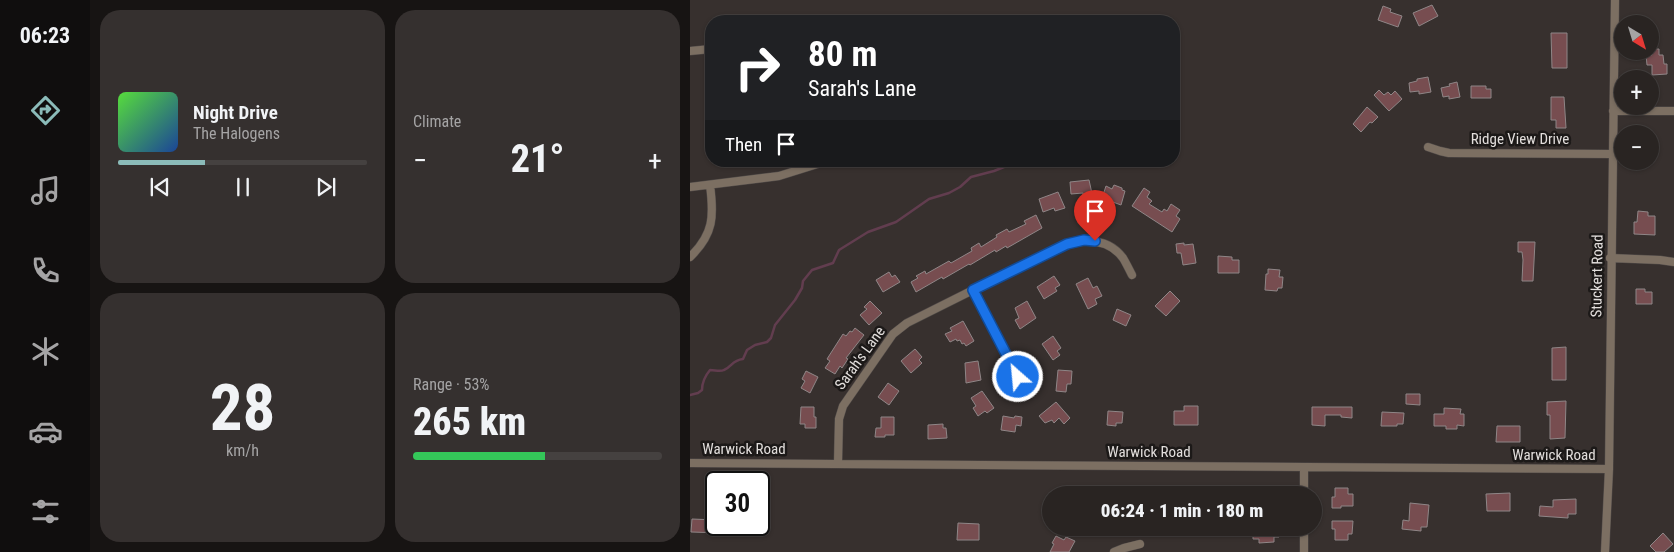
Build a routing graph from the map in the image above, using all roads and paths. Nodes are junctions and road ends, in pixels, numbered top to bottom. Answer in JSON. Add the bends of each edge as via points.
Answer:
{"nodes":[{"id":1,"x":1615,"y":0,"type":"edge"},
{"id":2,"x":705,"y":50,"type":"edge"},
{"id":3,"x":690,"y":51,"type":"edge"},
{"id":4,"x":1613,"y":111,"type":"junction"},
{"id":5,"x":1674,"y":111,"type":"edge"},
{"id":6,"x":1428,"y":147,"type":"dead end"},
{"id":7,"x":1612,"y":154,"type":"junction"},
{"id":8,"x":808,"y":167,"type":"edge"},
{"id":9,"x":710,"y":185,"type":"junction"},
{"id":10,"x":690,"y":187,"type":"edge"},
{"id":11,"x":690,"y":257,"type":"edge"},
{"id":12,"x":1610,"y":258,"type":"junction"},
{"id":13,"x":1674,"y":262,"type":"edge"},
{"id":14,"x":1132,"y":275,"type":"dead end"},
{"id":15,"x":973,"y":290,"type":"junction"},
{"id":16,"x":1018,"y":377,"type":"dead end"},
{"id":17,"x":690,"y":463,"type":"edge"},
{"id":18,"x":838,"y":463,"type":"junction"},
{"id":19,"x":1304,"y":467,"type":"junction"},
{"id":20,"x":1608,"y":469,"type":"junction"},
{"id":21,"x":1304,"y":486,"type":"edge"},
{"id":22,"x":1304,"y":536,"type":"edge"},
{"id":23,"x":1140,"y":544,"type":"dead end"},
{"id":24,"x":1114,"y":552,"type":"edge"},
{"id":25,"x":1304,"y":552,"type":"edge"},
{"id":26,"x":1604,"y":552,"type":"edge"}],
"edges":[{"from":1,"to":4,"type":"street","name":"Stuckert Road"},
{"from":2,"to":3,"type":"street"},
{"from":4,"to":5,"type":"street"},
{"from":4,"to":7,"type":"street","name":"Stuckert Road"},
{"from":6,"to":7,"type":"street","name":"Ridge View Drive","via":[[1449,153]]},
{"from":7,"to":12,"type":"street","name":"Stuckert Road"},
{"from":8,"to":9,"type":"street","via":[[779,176]]},
{"from":9,"to":10,"type":"street"},
{"from":9,"to":11,"type":"street","via":[[713,212],[709,232]]},
{"from":12,"to":13,"type":"street"},
{"from":12,"to":20,"type":"street","name":"Stuckert Road"},
{"from":14,"to":15,"type":"street","name":"Sarah's Lane","via":[[1116,251],[1103,243],[1084,240],[1067,244]]},
{"from":15,"to":16,"type":"street"},
{"from":15,"to":18,"type":"street","name":"Sarah's Lane","via":[[907,323],[893,334],[843,406],[839,419]]},
{"from":17,"to":18,"type":"street","name":"Warwick Road"},
{"from":18,"to":19,"type":"street","name":"Warwick Road"},
{"from":19,"to":20,"type":"street","name":"Warwick Road"},
{"from":19,"to":21,"type":"street"},
{"from":20,"to":26,"type":"street","name":"Stuckert Road"},
{"from":22,"to":25,"type":"street"},
{"from":23,"to":24,"type":"street"}]}
